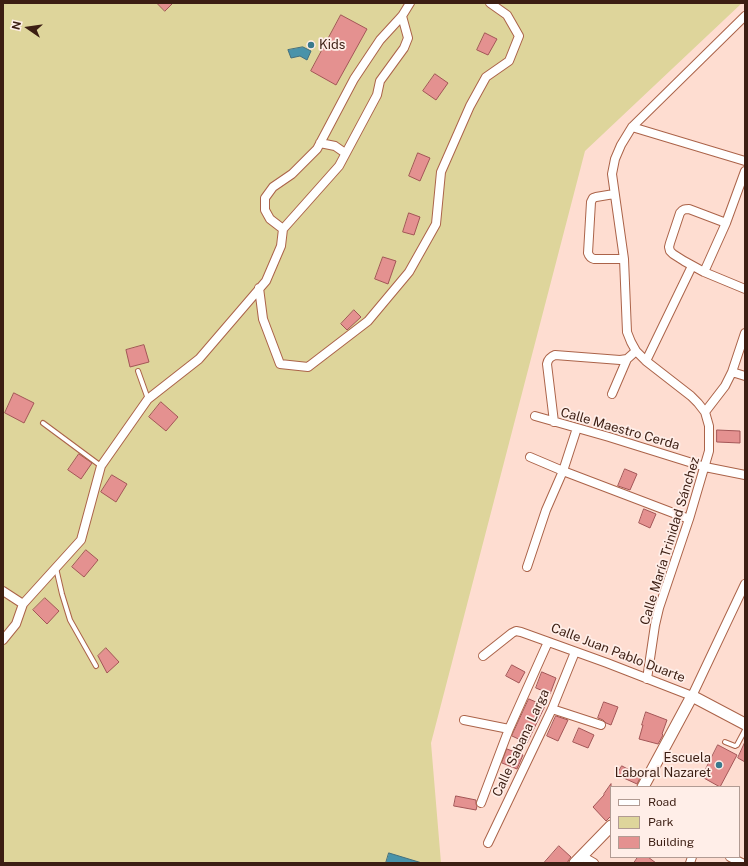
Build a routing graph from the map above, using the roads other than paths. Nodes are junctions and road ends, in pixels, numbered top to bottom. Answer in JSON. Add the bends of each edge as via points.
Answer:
{"nodes":[{"id":1,"x":410,"y":3,"type":"edge"},
{"id":2,"x":490,"y":3,"type":"edge"},
{"id":3,"x":402,"y":16,"type":"junction"},
{"id":4,"x":744,"y":18,"type":"edge"},
{"id":5,"x":632,"y":127,"type":"junction"},
{"id":6,"x":320,"y":142,"type":"junction"},
{"id":7,"x":345,"y":153,"type":"junction"},
{"id":8,"x":745,"y":161,"type":"edge"},
{"id":9,"x":745,"y":171,"type":"edge"},
{"id":10,"x":614,"y":194,"type":"junction"},
{"id":11,"x":726,"y":222,"type":"junction"},
{"id":12,"x":283,"y":229,"type":"junction"},
{"id":13,"x":624,"y":259,"type":"junction"},
{"id":14,"x":692,"y":266,"type":"junction"},
{"id":15,"x":704,"y":272,"type":"junction"},
{"id":16,"x":259,"y":288,"type":"junction"},
{"id":17,"x":745,"y":289,"type":"edge"},
{"id":18,"x":745,"y":333,"type":"edge"},
{"id":19,"x":636,"y":351,"type":"junction"},
{"id":20,"x":627,"y":359,"type":"junction"},
{"id":21,"x":646,"y":361,"type":"junction"},
{"id":22,"x":138,"y":371,"type":"dead end"},
{"id":23,"x":732,"y":372,"type":"junction"},
{"id":24,"x":745,"y":376,"type":"edge"},
{"id":25,"x":612,"y":394,"type":"dead end"},
{"id":26,"x":148,"y":399,"type":"junction"},
{"id":27,"x":705,"y":412,"type":"junction"},
{"id":28,"x":535,"y":416,"type":"dead end"},
{"id":29,"x":554,"y":422,"type":"junction"},
{"id":30,"x":43,"y":424,"type":"dead end"},
{"id":31,"x":577,"y":428,"type":"junction"},
{"id":32,"x":530,"y":458,"type":"dead end"},
{"id":33,"x":101,"y":466,"type":"junction"},
{"id":34,"x":705,"y":466,"type":"junction"},
{"id":35,"x":563,"y":471,"type":"junction"},
{"id":36,"x":745,"y":475,"type":"edge"},
{"id":37,"x":689,"y":519,"type":"junction"},
{"id":38,"x":527,"y":567,"type":"dead end"},
{"id":39,"x":56,"y":568,"type":"junction"},
{"id":40,"x":745,"y":584,"type":"edge"},
{"id":41,"x":3,"y":590,"type":"edge"},
{"id":42,"x":23,"y":604,"type":"junction"},
{"id":43,"x":3,"y":640,"type":"edge"},
{"id":44,"x":548,"y":642,"type":"junction"},
{"id":45,"x":575,"y":652,"type":"junction"},
{"id":46,"x":483,"y":656,"type":"dead end"},
{"id":47,"x":96,"y":666,"type":"dead end"},
{"id":48,"x":647,"y":679,"type":"junction"},
{"id":49,"x":692,"y":696,"type":"junction"},
{"id":50,"x":552,"y":708,"type":"junction"},
{"id":51,"x":464,"y":720,"type":"dead end"},
{"id":52,"x":745,"y":724,"type":"edge"},
{"id":53,"x":601,"y":725,"type":"dead end"},
{"id":54,"x":509,"y":729,"type":"junction"},
{"id":55,"x":745,"y":730,"type":"edge"},
{"id":56,"x":725,"y":742,"type":"dead end"},
{"id":57,"x":644,"y":786,"type":"edge"},
{"id":58,"x":481,"y":802,"type":"dead end"},
{"id":59,"x":610,"y":827,"type":"edge"},
{"id":60,"x":488,"y":843,"type":"dead end"},
{"id":61,"x":732,"y":858,"type":"edge"},
{"id":62,"x":578,"y":859,"type":"edge"},
{"id":63,"x":594,"y":863,"type":"edge"},
{"id":64,"x":742,"y":863,"type":"edge"}],
"edges":[{"from":1,"to":3,"type":"street"},
{"from":2,"to":16,"type":"street","via":[[507,15],[519,36],[509,61],[486,77],[470,106],[441,172],[436,224],[409,272],[368,321],[308,367],[280,364],[263,319]]},
{"from":3,"to":6,"type":"street","via":[[380,40],[354,79]]},
{"from":3,"to":7,"type":"street","via":[[408,38],[404,48],[380,81],[377,95]]},
{"from":4,"to":5,"type":"street","name":"Calle María Trinidad Sánchez"},
{"from":5,"to":8,"type":"street"},
{"from":5,"to":10,"type":"street","name":"Calle María Trinidad Sánchez","via":[[615,159],[612,174]]},
{"from":6,"to":7,"type":"street","via":[[335,146]]},
{"from":6,"to":12,"type":"street","via":[[292,174],[273,187],[265,198],[265,210],[270,219]]},
{"from":7,"to":12,"type":"street","via":[[339,166]]},
{"from":9,"to":11,"type":"street"},
{"from":10,"to":13,"type":"street","name":"Calle María Trinidad Sánchez"},
{"from":10,"to":13,"type":"street","via":[[596,196],[591,202],[588,253],[594,259]]},
{"from":11,"to":14,"type":"street","via":[[689,209],[682,211],[669,247],[673,254]]},
{"from":11,"to":15,"type":"street"},
{"from":12,"to":16,"type":"street","via":[[281,246],[266,281]]},
{"from":13,"to":19,"type":"street","name":"Calle María Trinidad Sánchez","via":[[627,332]]},
{"from":14,"to":15,"type":"street"},
{"from":14,"to":21,"type":"street"},
{"from":15,"to":17,"type":"street"},
{"from":16,"to":26,"type":"street","via":[[199,359]]},
{"from":18,"to":23,"type":"street"},
{"from":19,"to":20,"type":"street"},
{"from":19,"to":21,"type":"street","name":"Calle María Trinidad Sánchez"},
{"from":20,"to":25,"type":"street"},
{"from":20,"to":29,"type":"street","via":[[555,355],[548,359]]},
{"from":21,"to":27,"type":"street","name":"Calle María Trinidad Sánchez","via":[[691,396]]},
{"from":22,"to":26,"type":"lane"},
{"from":23,"to":24,"type":"street"},
{"from":23,"to":27,"type":"street","via":[[725,386]]},
{"from":26,"to":33,"type":"street"},
{"from":27,"to":34,"type":"street","name":"Calle María Trinidad Sánchez","via":[[709,426],[710,451]]},
{"from":28,"to":29,"type":"street","name":"Calle Maestro Cerda"},
{"from":29,"to":31,"type":"street","name":"Calle Maestro Cerda"},
{"from":30,"to":33,"type":"lane"},
{"from":31,"to":34,"type":"street","name":"Calle Maestro Cerda"},
{"from":31,"to":35,"type":"street"},
{"from":32,"to":35,"type":"street"},
{"from":33,"to":39,"type":"street","via":[[82,540]]},
{"from":34,"to":36,"type":"street","name":"Calle Maestro Cerda"},
{"from":34,"to":37,"type":"street","name":"Calle María Trinidad Sánchez"},
{"from":35,"to":37,"type":"street"},
{"from":35,"to":38,"type":"street","via":[[546,510]]},
{"from":37,"to":48,"type":"street","name":"Calle María Trinidad Sánchez","via":[[659,608]]},
{"from":39,"to":42,"type":"street"},
{"from":39,"to":47,"type":"lane","via":[[70,620]]},
{"from":40,"to":49,"type":"street"},
{"from":41,"to":42,"type":"street"},
{"from":42,"to":43,"type":"street","via":[[16,624]]},
{"from":44,"to":45,"type":"street","name":"Calle Juan Pablo Duarte"},
{"from":44,"to":46,"type":"street","name":"Calle Juan Pablo Duarte","via":[[516,631]]},
{"from":44,"to":54,"type":"street"},
{"from":45,"to":48,"type":"street","name":"Calle Juan Pablo Duarte"},
{"from":45,"to":50,"type":"street","name":"Calle Sabana Larga"},
{"from":48,"to":49,"type":"street","name":"Calle Juan Pablo Duarte"},
{"from":49,"to":52,"type":"street","name":"Calle Juan Pablo Duarte"},
{"from":49,"to":57,"type":"street"},
{"from":50,"to":53,"type":"street"},
{"from":50,"to":60,"type":"street","name":"Calle Sabana Larga"},
{"from":51,"to":54,"type":"street"},
{"from":54,"to":58,"type":"street"},
{"from":55,"to":56,"type":"lane","via":[[737,745]]},
{"from":59,"to":62,"type":"street"},
{"from":61,"to":64,"type":"street"},
{"from":62,"to":63,"type":"street"}]}
